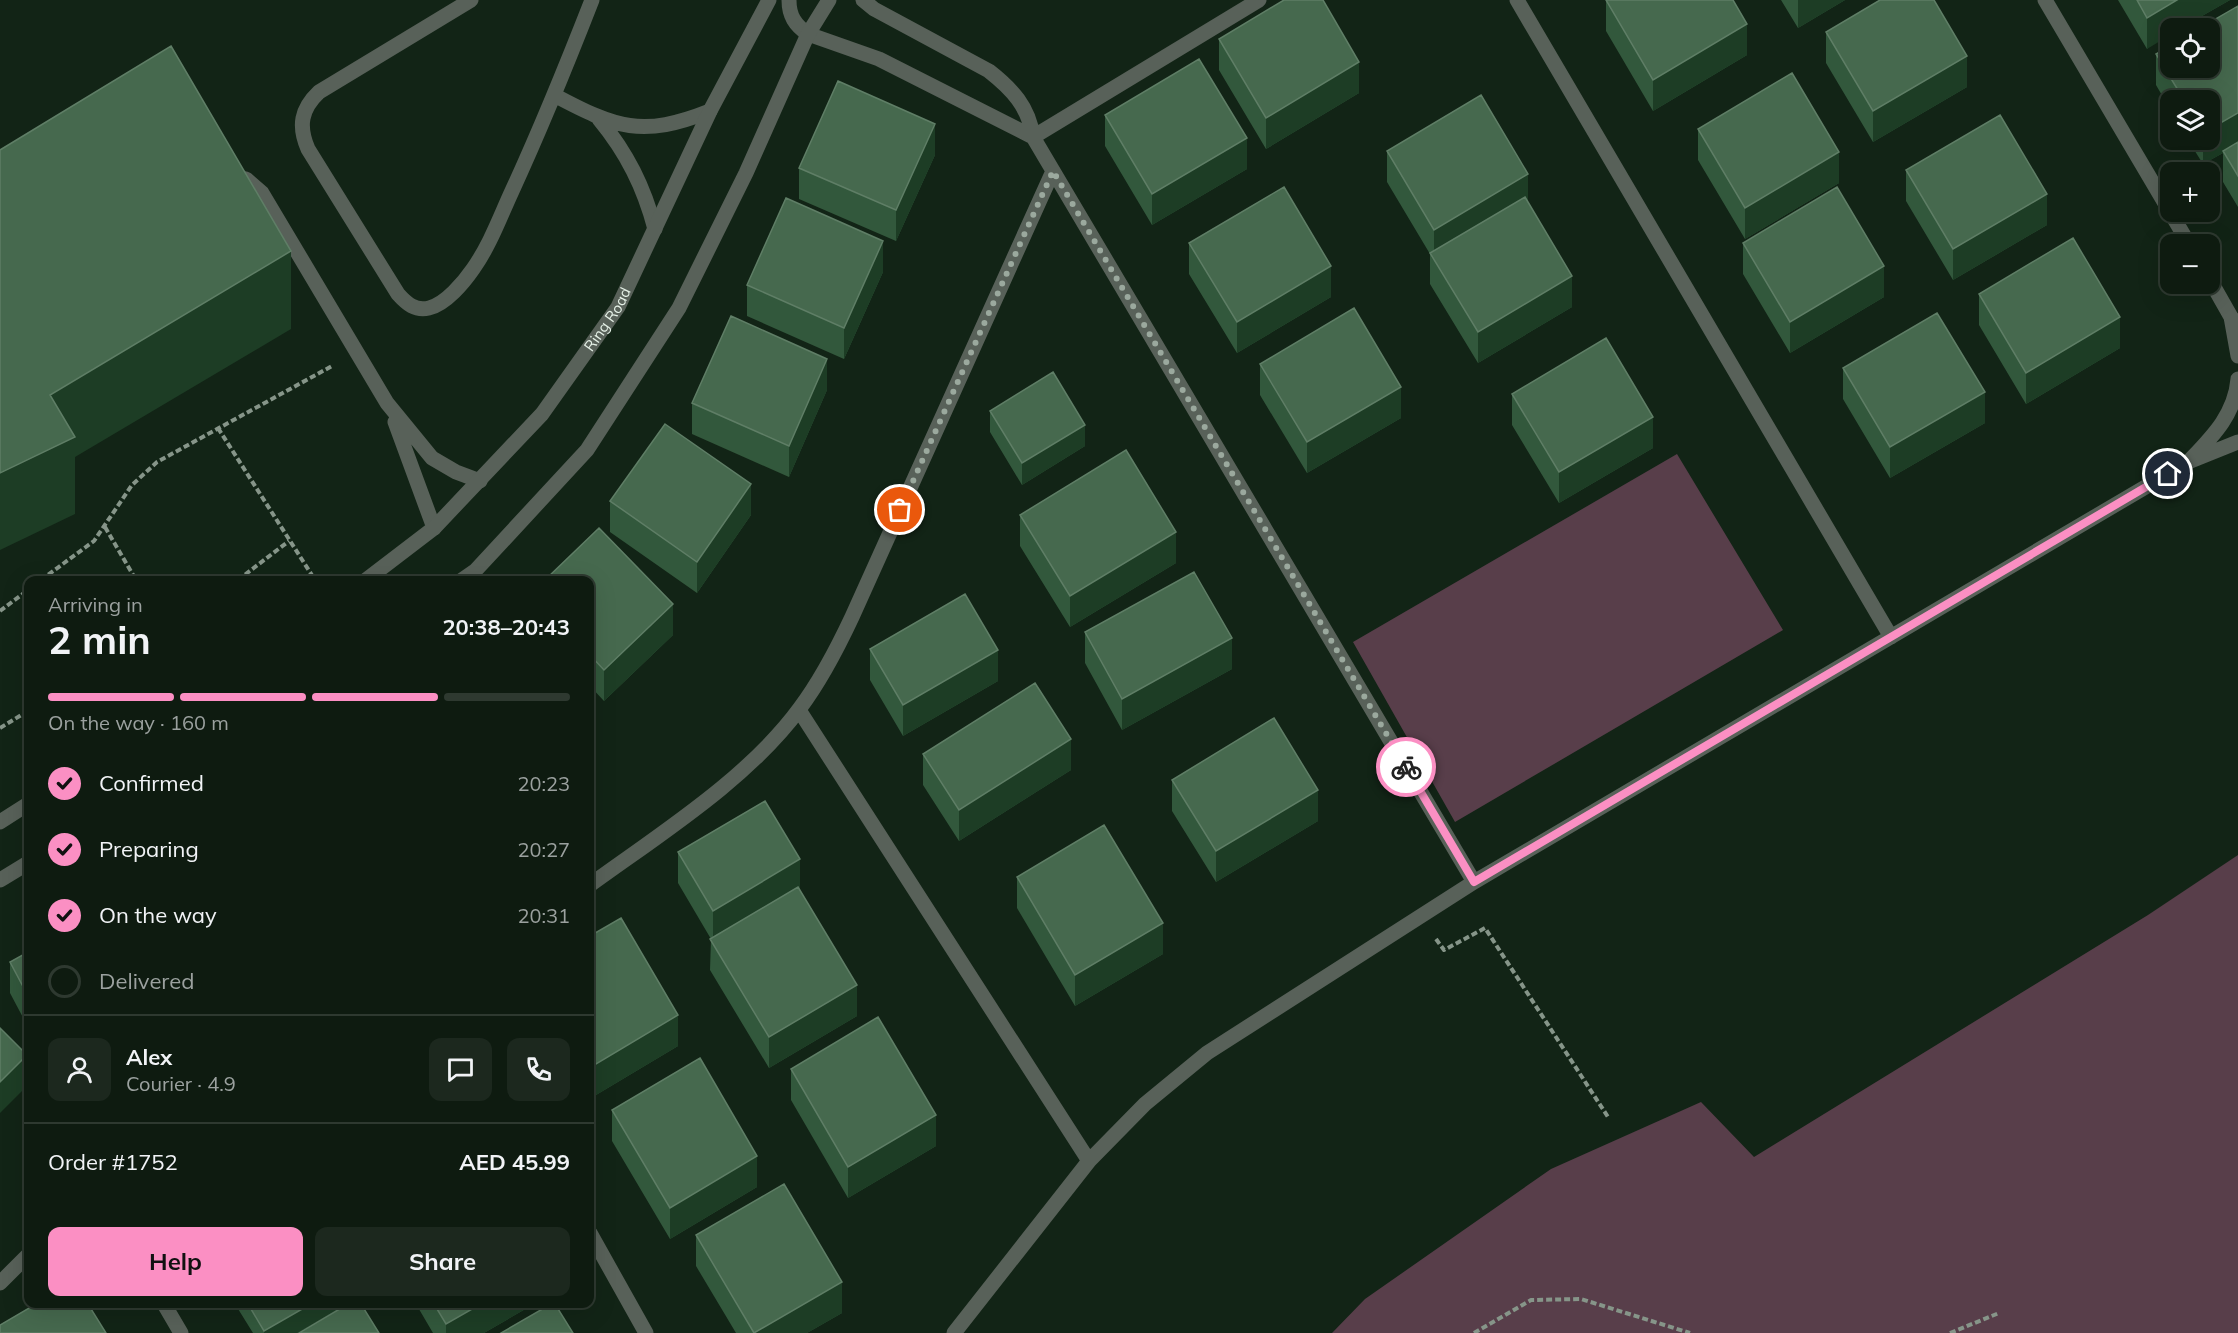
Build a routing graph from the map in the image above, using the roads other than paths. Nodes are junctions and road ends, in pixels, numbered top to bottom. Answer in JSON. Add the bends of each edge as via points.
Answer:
{"nodes":[{"id":1,"x":471,"y":0,"type":"edge"},
{"id":2,"x":592,"y":0,"type":"edge"},
{"id":3,"x":769,"y":0,"type":"edge"},
{"id":4,"x":789,"y":0,"type":"edge"},
{"id":5,"x":829,"y":0,"type":"edge"},
{"id":6,"x":863,"y":0,"type":"edge"},
{"id":7,"x":1259,"y":0,"type":"edge"},
{"id":8,"x":1517,"y":0,"type":"edge"},
{"id":9,"x":2045,"y":0,"type":"edge"},
{"id":10,"x":808,"y":34,"type":"junction"},
{"id":11,"x":554,"y":95,"type":"junction"},
{"id":12,"x":710,"y":111,"type":"junction"},
{"id":13,"x":599,"y":119,"type":"junction"},
{"id":14,"x":1032,"y":137,"type":"junction"},
{"id":15,"x":1053,"y":171,"type":"junction"},
{"id":16,"x":216,"y":180,"type":"edge"},
{"id":17,"x":655,"y":230,"type":"junction"},
{"id":18,"x":2182,"y":234,"type":"edge"},
{"id":19,"x":2218,"y":294,"type":"edge"},
{"id":20,"x":2234,"y":320,"type":"edge"},
{"id":21,"x":2238,"y":356,"type":"edge"},
{"id":22,"x":2238,"y":379,"type":"edge"},
{"id":23,"x":387,"y":403,"type":"junction"},
{"id":24,"x":2238,"y":442,"type":"edge"},
{"id":25,"x":2188,"y":462,"type":"junction"},
{"id":26,"x":480,"y":481,"type":"junction"},
{"id":27,"x":435,"y":528,"type":"junction"},
{"id":28,"x":371,"y":576,"type":"edge"},
{"id":29,"x":468,"y":576,"type":"edge"},
{"id":30,"x":1891,"y":637,"type":"junction"},
{"id":31,"x":799,"y":710,"type":"junction"},
{"id":32,"x":24,"y":807,"type":"edge"},
{"id":33,"x":0,"y":822,"type":"edge"},
{"id":34,"x":24,"y":865,"type":"edge"},
{"id":35,"x":0,"y":880,"type":"edge"},
{"id":36,"x":594,"y":882,"type":"edge"},
{"id":37,"x":1474,"y":882,"type":"junction"},
{"id":38,"x":1089,"y":1161,"type":"junction"},
{"id":39,"x":594,"y":1240,"type":"edge"},
{"id":40,"x":24,"y":1259,"type":"edge"},
{"id":41,"x":0,"y":1284,"type":"edge"},
{"id":42,"x":166,"y":1308,"type":"edge"},
{"id":43,"x":181,"y":1333,"type":"edge"},
{"id":44,"x":646,"y":1333,"type":"edge"},
{"id":45,"x":954,"y":1333,"type":"edge"}],
"edges":[{"from":1,"to":11,"type":"street","via":[[319,92],[303,113],[303,137],[308,148],[406,304],[418,309],[432,308],[473,269]]},
{"from":2,"to":11,"type":"street"},
{"from":3,"to":12,"type":"street","name":"Ring Road"},
{"from":4,"to":10,"type":"street","via":[[791,15]]},
{"from":5,"to":10,"type":"street"},
{"from":6,"to":14,"type":"street","via":[[972,60],[1005,83],[1026,110]]},
{"from":7,"to":14,"type":"street"},
{"from":8,"to":30,"type":"street"},
{"from":9,"to":18,"type":"street"},
{"from":10,"to":14,"type":"street","via":[[879,59]]},
{"from":10,"to":29,"type":"street","via":[[746,173],[679,308],[587,450]]},
{"from":11,"to":13,"type":"street"},
{"from":12,"to":13,"type":"street","via":[[658,126],[630,126]]},
{"from":12,"to":17,"type":"street","name":"Ring Road"},
{"from":13,"to":17,"type":"street","via":[[636,172]]},
{"from":14,"to":15,"type":"street"},
{"from":15,"to":31,"type":"street","via":[[852,617]]},
{"from":15,"to":37,"type":"street"},
{"from":16,"to":23,"type":"street","via":[[236,176],[256,184]]},
{"from":17,"to":26,"type":"street","name":"Ring Road","via":[[618,307],[542,414]]},
{"from":19,"to":20,"type":"street"},
{"from":20,"to":21,"type":"street"},
{"from":22,"to":25,"type":"street","via":[[2229,414]]},
{"from":23,"to":26,"type":"street","via":[[432,458]]},
{"from":23,"to":27,"type":"street"},
{"from":24,"to":25,"type":"street"},
{"from":25,"to":30,"type":"street"},
{"from":26,"to":27,"type":"street","name":"Ring Road"},
{"from":27,"to":28,"type":"street","name":"Ring Road"},
{"from":30,"to":37,"type":"street"},
{"from":31,"to":36,"type":"street","via":[[738,773],[688,815]]},
{"from":31,"to":38,"type":"street"},
{"from":32,"to":33,"type":"street"},
{"from":34,"to":35,"type":"street"},
{"from":37,"to":38,"type":"street","via":[[1207,1053],[1145,1104]]},
{"from":38,"to":45,"type":"street"},
{"from":39,"to":44,"type":"street"},
{"from":40,"to":41,"type":"street"},
{"from":42,"to":43,"type":"street"}]}
